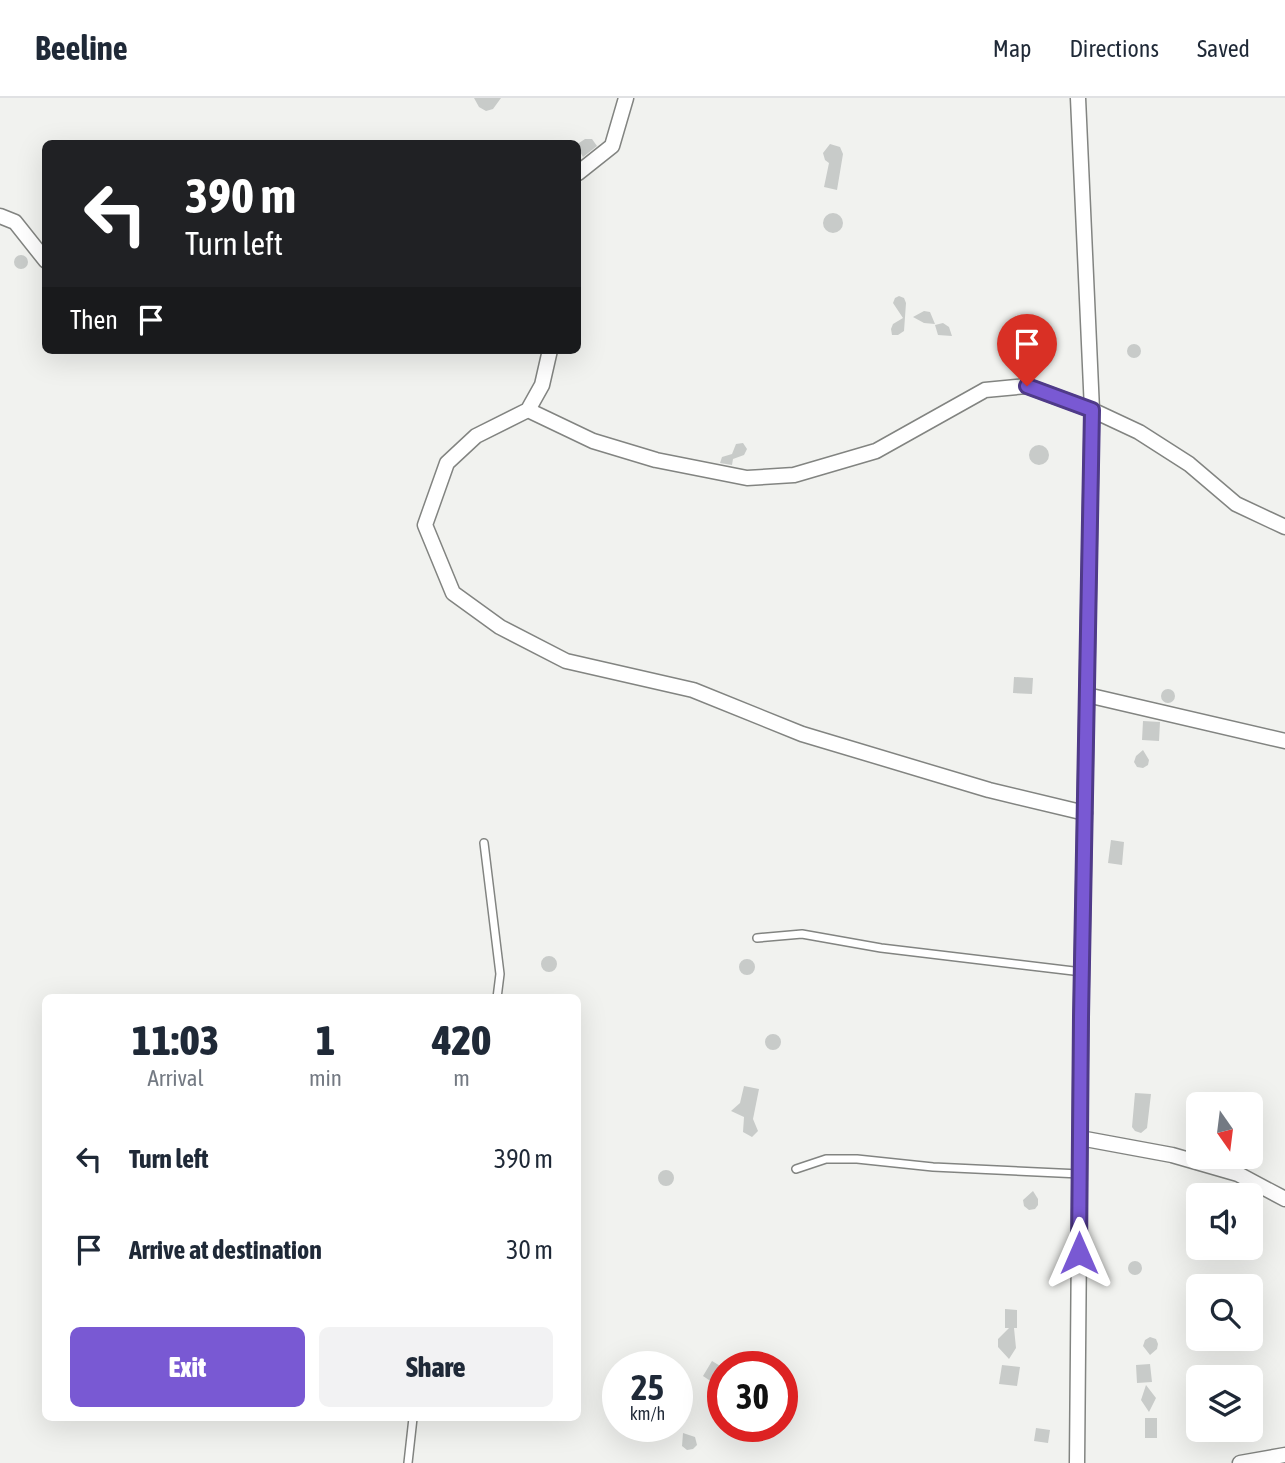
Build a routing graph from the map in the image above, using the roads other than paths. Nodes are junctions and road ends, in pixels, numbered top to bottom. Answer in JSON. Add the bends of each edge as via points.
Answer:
{"nodes":[{"id":1,"x":626,"y":98,"type":"edge"},
{"id":2,"x":1078,"y":98,"type":"edge"},
{"id":3,"x":581,"y":171,"type":"edge"},
{"id":4,"x":0,"y":216,"type":"edge"},
{"id":5,"x":42,"y":256,"type":"edge"},
{"id":6,"x":549,"y":354,"type":"edge"},
{"id":7,"x":527,"y":410,"type":"junction"},
{"id":8,"x":1092,"y":410,"type":"junction"},
{"id":9,"x":1285,"y":527,"type":"edge"},
{"id":10,"x":1087,"y":695,"type":"junction"},
{"id":11,"x":1285,"y":741,"type":"edge"},
{"id":12,"x":1085,"y":813,"type":"junction"},
{"id":13,"x":484,"y":843,"type":"dead end"},
{"id":14,"x":757,"y":938,"type":"dead end"},
{"id":15,"x":1082,"y":972,"type":"junction"},
{"id":16,"x":498,"y":994,"type":"edge"},
{"id":17,"x":1080,"y":1138,"type":"junction"},
{"id":18,"x":796,"y":1169,"type":"dead end"},
{"id":19,"x":1080,"y":1174,"type":"junction"},
{"id":20,"x":1285,"y":1199,"type":"edge"},
{"id":21,"x":413,"y":1421,"type":"edge"},
{"id":22,"x":1285,"y":1455,"type":"edge"},
{"id":23,"x":408,"y":1463,"type":"edge"},
{"id":24,"x":1077,"y":1463,"type":"edge"},
{"id":25,"x":1240,"y":1463,"type":"edge"}],
"edges":[{"from":1,"to":3,"type":"street","via":[[612,146]]},
{"from":2,"to":8,"type":"street"},
{"from":4,"to":5,"type":"street","via":[[15,222]]},
{"from":6,"to":7,"type":"street","via":[[542,384]]},
{"from":7,"to":8,"type":"street","via":[[593,441],[656,460],[747,478],[794,475],[876,451],[985,390],[1027,386]]},
{"from":7,"to":12,"type":"street","via":[[476,436],[447,463],[425,525],[453,593],[500,627],[566,662],[693,690],[802,734],[989,790]]},
{"from":8,"to":9,"type":"street","via":[[1139,432],[1189,464],[1236,504]]},
{"from":8,"to":10,"type":"street"},
{"from":10,"to":11,"type":"street"},
{"from":10,"to":12,"type":"street"},
{"from":12,"to":15,"type":"street"},
{"from":13,"to":16,"type":"lane","via":[[500,974]]},
{"from":14,"to":15,"type":"lane","via":[[802,934]]},
{"from":15,"to":17,"type":"street"},
{"from":17,"to":19,"type":"street"},
{"from":17,"to":20,"type":"street","via":[[1172,1154],[1238,1174]]},
{"from":18,"to":19,"type":"lane","via":[[836,1159]]},
{"from":19,"to":24,"type":"street"},
{"from":21,"to":23,"type":"lane"},
{"from":22,"to":25,"type":"street"}]}
